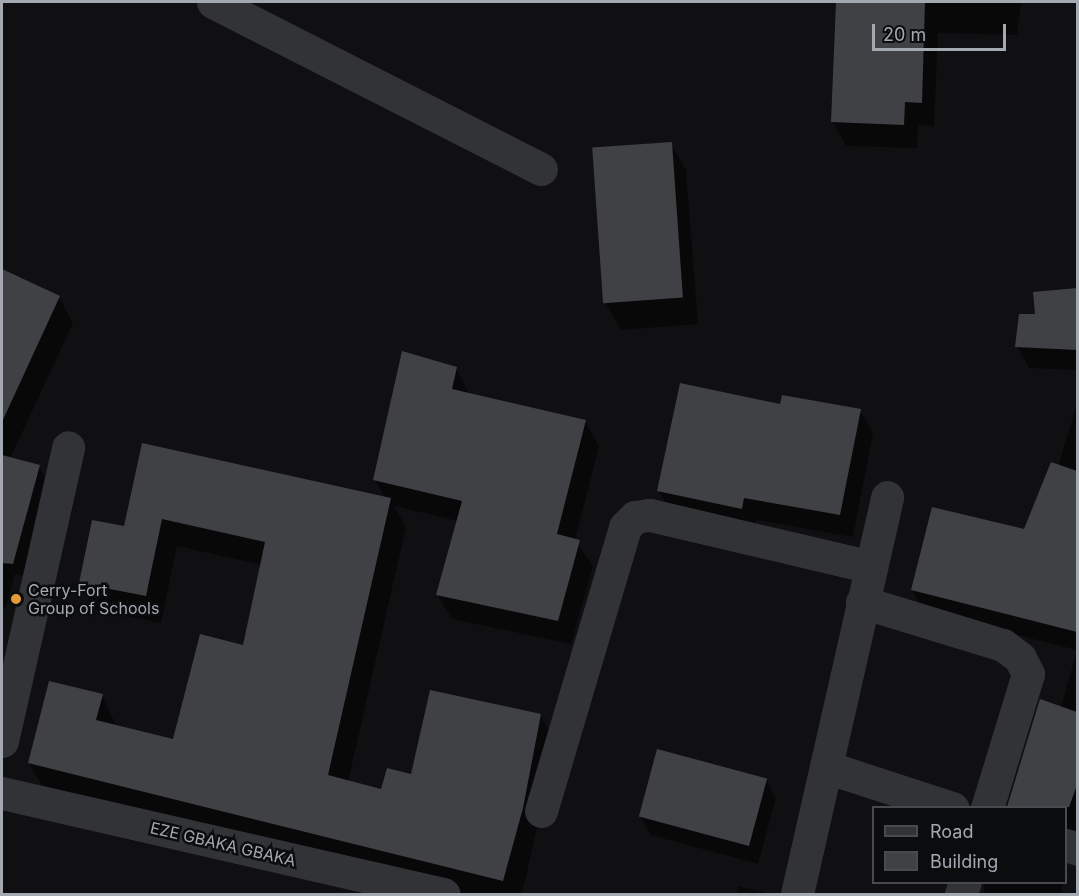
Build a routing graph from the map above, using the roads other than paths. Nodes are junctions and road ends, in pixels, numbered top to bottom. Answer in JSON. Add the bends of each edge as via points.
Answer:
{"nodes":[{"id":1,"x":213,"y":2,"type":"edge"},
{"id":2,"x":541,"y":169,"type":"dead end"},
{"id":3,"x":68,"y":447,"type":"dead end"},
{"id":4,"x":886,"y":497,"type":"dead end"},
{"id":5,"x":871,"y":567,"type":"junction"},
{"id":6,"x":862,"y":602,"type":"junction"},
{"id":7,"x":2,"y":741,"type":"edge"},
{"id":8,"x":826,"y":767,"type":"junction"},
{"id":9,"x":2,"y":793,"type":"edge"},
{"id":10,"x":949,"y":806,"type":"edge"},
{"id":11,"x":987,"y":806,"type":"edge"},
{"id":12,"x":541,"y":811,"type":"dead end"},
{"id":13,"x":444,"y":894,"type":"edge"},
{"id":14,"x":797,"y":894,"type":"edge"}],
"edges":[{"from":1,"to":2,"type":"street"},
{"from":3,"to":7,"type":"street"},
{"from":4,"to":5,"type":"street"},
{"from":5,"to":6,"type":"street"},
{"from":5,"to":12,"type":"street","via":[[650,515],[635,517],[625,527]]},
{"from":6,"to":8,"type":"street"},
{"from":6,"to":11,"type":"street","via":[[1003,645],[1020,658],[1028,674]]},
{"from":8,"to":10,"type":"street"},
{"from":8,"to":14,"type":"street"},
{"from":9,"to":13,"type":"street","name":"EZE GBAKA GBAKA"}]}
